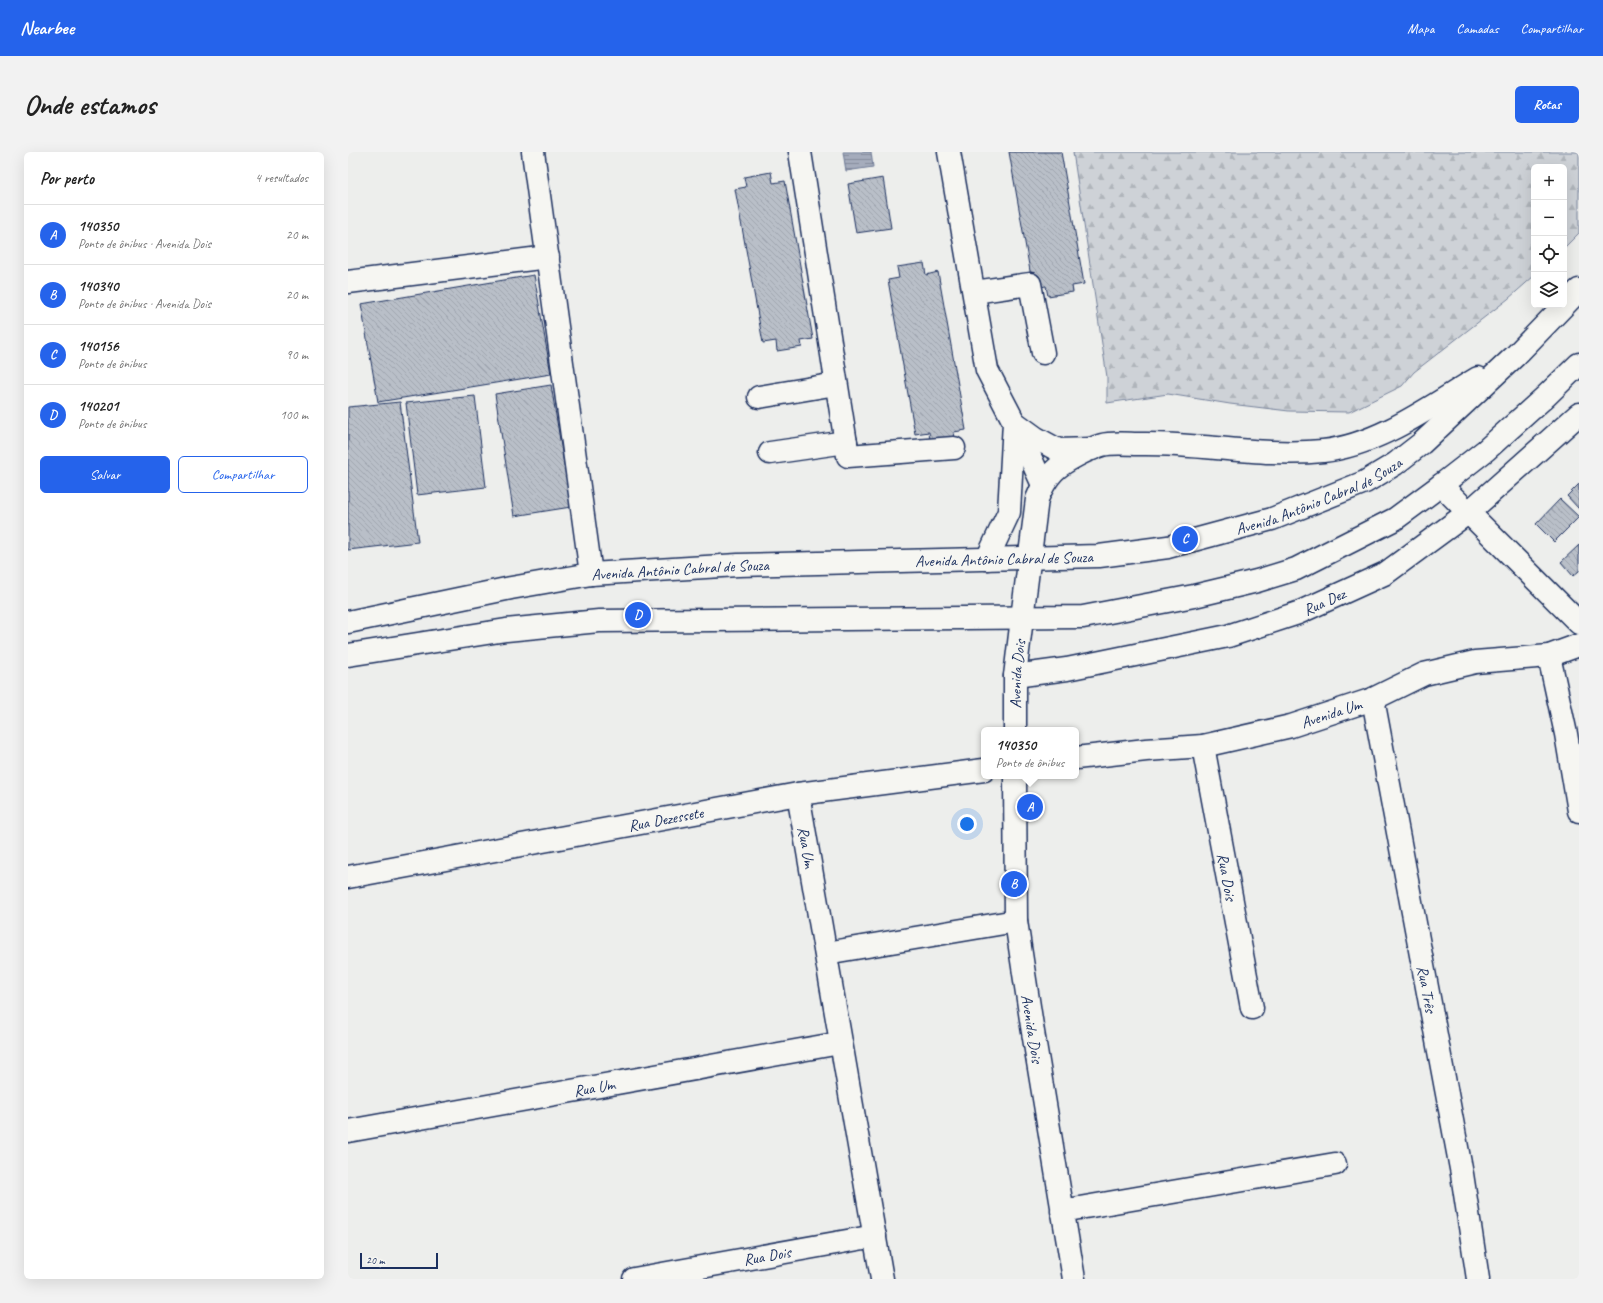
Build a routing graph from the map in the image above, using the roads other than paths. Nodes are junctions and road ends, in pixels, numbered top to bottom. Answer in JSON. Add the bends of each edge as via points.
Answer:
{"nodes":[{"id":1,"x":533,"y":152,"type":"edge"},
{"id":2,"x":800,"y":152,"type":"edge"},
{"id":3,"x":949,"y":152,"type":"edge"},
{"id":4,"x":548,"y":257,"type":"junction"},
{"id":5,"x":348,"y":282,"type":"edge"},
{"id":6,"x":1579,"y":290,"type":"edge"},
{"id":7,"x":974,"y":292,"type":"junction"},
{"id":8,"x":1044,"y":353,"type":"dead end"},
{"id":9,"x":1515,"y":356,"type":"junction"},
{"id":10,"x":1579,"y":364,"type":"edge"},
{"id":11,"x":836,"y":384,"type":"junction"},
{"id":12,"x":760,"y":397,"type":"dead end"},
{"id":13,"x":1579,"y":414,"type":"edge"},
{"id":14,"x":1014,"y":422,"type":"junction"},
{"id":15,"x":846,"y":442,"type":"junction"},
{"id":16,"x":954,"y":448,"type":"dead end"},
{"id":17,"x":1092,"y":449,"type":"junction"},
{"id":18,"x":770,"y":453,"type":"dead end"},
{"id":19,"x":1441,"y":485,"type":"junction"},
{"id":20,"x":1043,"y":486,"type":"junction"},
{"id":21,"x":1469,"y":512,"type":"junction"},
{"id":22,"x":1030,"y":558,"type":"junction"},
{"id":23,"x":987,"y":559,"type":"junction"},
{"id":24,"x":591,"y":574,"type":"junction"},
{"id":25,"x":1022,"y":618,"type":"junction"},
{"id":26,"x":348,"y":622,"type":"edge"},
{"id":27,"x":1579,"y":623,"type":"edge"},
{"id":28,"x":1579,"y":645,"type":"edge"},
{"id":29,"x":348,"y":655,"type":"edge"},
{"id":30,"x":1549,"y":656,"type":"junction"},
{"id":31,"x":1015,"y":676,"type":"junction"},
{"id":32,"x":1373,"y":699,"type":"junction"},
{"id":33,"x":1015,"y":727,"type":"edge"},
{"id":34,"x":1572,"y":740,"type":"edge"},
{"id":35,"x":1203,"y":746,"type":"junction"},
{"id":36,"x":1079,"y":758,"type":"edge"},
{"id":37,"x":981,"y":770,"type":"edge"},
{"id":38,"x":1015,"y":779,"type":"edge"},
{"id":39,"x":798,"y":794,"type":"junction"},
{"id":40,"x":1579,"y":811,"type":"edge"},
{"id":41,"x":348,"y":877,"type":"edge"},
{"id":42,"x":1016,"y":921,"type":"junction"},
{"id":43,"x":826,"y":953,"type":"junction"},
{"id":44,"x":1252,"y":1008,"type":"dead end"},
{"id":45,"x":840,"y":1042,"type":"junction"},
{"id":46,"x":348,"y":1131,"type":"edge"},
{"id":47,"x":1335,"y":1164,"type":"dead end"},
{"id":48,"x":1062,"y":1211,"type":"junction"},
{"id":49,"x":875,"y":1236,"type":"junction"},
{"id":50,"x":634,"y":1279,"type":"edge"},
{"id":51,"x":882,"y":1279,"type":"edge"},
{"id":52,"x":1074,"y":1279,"type":"edge"},
{"id":53,"x":1478,"y":1279,"type":"edge"}],
"edges":[{"from":1,"to":4,"type":"main road"},
{"from":2,"to":11,"type":"main road"},
{"from":3,"to":7,"type":"main road"},
{"from":4,"to":5,"type":"main road"},
{"from":4,"to":24,"type":"main road"},
{"from":6,"to":9,"type":"main road","name":"Avenida Antônio Cabral de Souza"},
{"from":7,"to":8,"type":"main road","via":[[1030,284]]},
{"from":7,"to":14,"type":"main road","via":[[987,370]]},
{"from":9,"to":17,"type":"main road","via":[[1410,419],[1359,443],[1323,451],[1267,452],[1158,444],[1103,444]]},
{"from":9,"to":22,"type":"main road","name":"Avenida Antônio Cabral de Souza","via":[[1422,443],[1396,464],[1365,482],[1272,520],[1168,547],[1099,556]]},
{"from":10,"to":19,"type":"main road","via":[[1486,450]]},
{"from":11,"to":12,"type":"main road"},
{"from":11,"to":15,"type":"main road"},
{"from":13,"to":21,"type":"main road","name":"Rua Dez"},
{"from":14,"to":17,"type":"main road","via":[[1058,450]]},
{"from":14,"to":20,"type":"main road"},
{"from":14,"to":23,"type":"main road","via":[[1009,512]]},
{"from":15,"to":16,"type":"main road","via":[[848,456]]},
{"from":15,"to":18,"type":"main road"},
{"from":17,"to":20,"type":"main road","name":"Avenida Dois","via":[[1054,471]]},
{"from":19,"to":21,"type":"main road"},
{"from":19,"to":25,"type":"main road","via":[[1395,519],[1296,569],[1194,596],[1083,617]]},
{"from":20,"to":22,"type":"main road","name":"Avenida Dois","via":[[1037,499]]},
{"from":21,"to":27,"type":"main road"},
{"from":21,"to":31,"type":"main road","name":"Rua Dez","via":[[1386,573],[1298,613],[1228,636],[1068,669]]},
{"from":22,"to":23,"type":"main road","name":"Avenida Antônio Cabral de Souza"},
{"from":22,"to":25,"type":"main road","name":"Avenida Dois"},
{"from":23,"to":24,"type":"main road","name":"Avenida Antônio Cabral de Souza","via":[[738,565]]},
{"from":24,"to":26,"type":"main road","name":"Avenida Antônio Cabral de Souza"},
{"from":25,"to":29,"type":"main road","via":[[599,621],[506,630]]},
{"from":25,"to":31,"type":"main road","name":"Avenida Dois"},
{"from":28,"to":30,"type":"main road","name":"Avenida Um"},
{"from":30,"to":32,"type":"main road","name":"Avenida Um","via":[[1475,662],[1424,674]]},
{"from":30,"to":34,"type":"main road"},
{"from":31,"to":33,"type":"main road","name":"Avenida Dois"},
{"from":32,"to":35,"type":"main road","name":"Avenida Um","via":[[1291,726]]},
{"from":32,"to":53,"type":"main road","name":"Rua Três","via":[[1461,1166]]},
{"from":34,"to":40,"type":"main road"},
{"from":35,"to":36,"type":"main road","name":"Avenida Um"},
{"from":35,"to":44,"type":"main road","name":"Rua Dois"},
{"from":37,"to":39,"type":"main road","name":"Rua Dezessete"},
{"from":38,"to":42,"type":"main road","name":"Avenida Dois"},
{"from":39,"to":41,"type":"main road","name":"Rua Dezessete"},
{"from":39,"to":43,"type":"main road","name":"Rua Um"},
{"from":42,"to":43,"type":"main road"},
{"from":42,"to":48,"type":"main road","name":"Avenida Dois"},
{"from":43,"to":45,"type":"main road","name":"Rua Um"},
{"from":45,"to":46,"type":"main road","name":"Rua Um"},
{"from":45,"to":49,"type":"main road","name":"Rua Um"},
{"from":47,"to":48,"type":"main road"},
{"from":48,"to":52,"type":"main road","name":"Avenida Dois"},
{"from":49,"to":50,"type":"main road","name":"Rua Dois"},
{"from":49,"to":51,"type":"main road","name":"Rua Um"}]}
